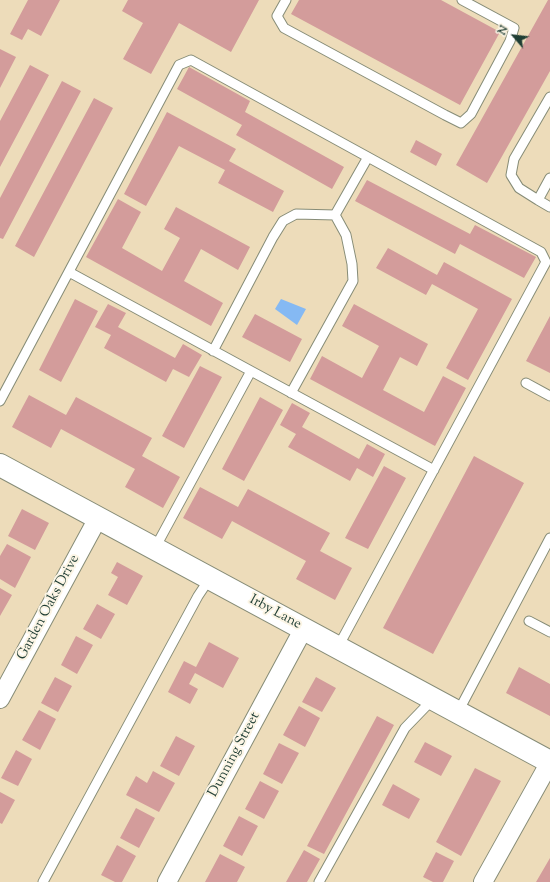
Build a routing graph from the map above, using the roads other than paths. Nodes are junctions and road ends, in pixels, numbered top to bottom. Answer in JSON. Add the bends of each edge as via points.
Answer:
{"nodes":[{"id":1,"x":286,"y":0,"type":"edge"},
{"id":2,"x":462,"y":0,"type":"edge"},
{"id":3,"x":550,"y":97,"type":"edge"},
{"id":4,"x":368,"y":156,"type":"junction"},
{"id":5,"x":550,"y":178,"type":"edge"},
{"id":6,"x":538,"y":200,"type":"junction"},
{"id":7,"x":550,"y":207,"type":"edge"},
{"id":8,"x":335,"y":215,"type":"junction"},
{"id":9,"x":69,"y":272,"type":"junction"},
{"id":10,"x":213,"y":351,"type":"junction"},
{"id":11,"x":251,"y":371,"type":"junction"},
{"id":12,"x":526,"y":383,"type":"dead end"},
{"id":13,"x":291,"y":392,"type":"junction"},
{"id":14,"x":550,"y":396,"type":"edge"},
{"id":15,"x":0,"y":401,"type":"edge"},
{"id":16,"x":0,"y":465,"type":"edge"},
{"id":17,"x":434,"y":470,"type":"junction"},
{"id":18,"x":98,"y":518,"type":"junction"},
{"id":19,"x":550,"y":538,"type":"edge"},
{"id":20,"x":155,"y":548,"type":"junction"},
{"id":21,"x":210,"y":578,"type":"junction"},
{"id":22,"x":529,"y":620,"type":"dead end"},
{"id":23,"x":304,"y":628,"type":"junction"},
{"id":24,"x":550,"y":632,"type":"edge"},
{"id":25,"x":338,"y":647,"type":"junction"},
{"id":26,"x":434,"y":698,"type":"junction"},
{"id":27,"x":0,"y":699,"type":"edge"},
{"id":28,"x":458,"y":712,"type":"junction"},
{"id":29,"x":549,"y":759,"type":"edge"},
{"id":30,"x":43,"y":882,"type":"edge"},
{"id":31,"x":167,"y":882,"type":"edge"},
{"id":32,"x":319,"y":882,"type":"edge"},
{"id":33,"x":483,"y":882,"type":"edge"}],
"edges":[{"from":1,"to":2,"type":"lane","via":[[277,16],[284,28],[461,123],[471,114],[510,41],[514,28]]},
{"from":3,"to":6,"type":"lane","via":[[514,159],[511,175],[519,188]]},
{"from":4,"to":8,"type":"lane"},
{"from":4,"to":9,"type":"lane","via":[[191,60],[179,65]]},
{"from":4,"to":17,"type":"lane","via":[[541,252],[546,262]]},
{"from":5,"to":6,"type":"lane"},
{"from":6,"to":7,"type":"lane"},
{"from":8,"to":10,"type":"lane","via":[[296,214],[283,220]]},
{"from":8,"to":13,"type":"lane","via":[[346,234],[353,281]]},
{"from":9,"to":10,"type":"lane"},
{"from":9,"to":15,"type":"lane"},
{"from":10,"to":11,"type":"lane"},
{"from":11,"to":13,"type":"lane"},
{"from":11,"to":20,"type":"lane"},
{"from":12,"to":14,"type":"lane"},
{"from":13,"to":17,"type":"lane"},
{"from":16,"to":18,"type":"street","name":"Irby Lane"},
{"from":17,"to":25,"type":"lane"},
{"from":18,"to":20,"type":"street","name":"Irby Lane"},
{"from":18,"to":27,"type":"street","name":"Garden Oaks Drive"},
{"from":19,"to":28,"type":"lane"},
{"from":20,"to":21,"type":"street","name":"Irby Lane"},
{"from":21,"to":23,"type":"street","name":"Irby Lane"},
{"from":21,"to":30,"type":"lane"},
{"from":22,"to":24,"type":"lane"},
{"from":23,"to":25,"type":"street","name":"Irby Lane"},
{"from":23,"to":31,"type":"street","name":"Dunning Street"},
{"from":25,"to":26,"type":"street","name":"Irby Lane"},
{"from":26,"to":28,"type":"street","name":"Irby Lane"},
{"from":26,"to":32,"type":"lane","via":[[405,728]]},
{"from":28,"to":29,"type":"street","name":"Irby Lane"},
{"from":29,"to":33,"type":"street"}]}
